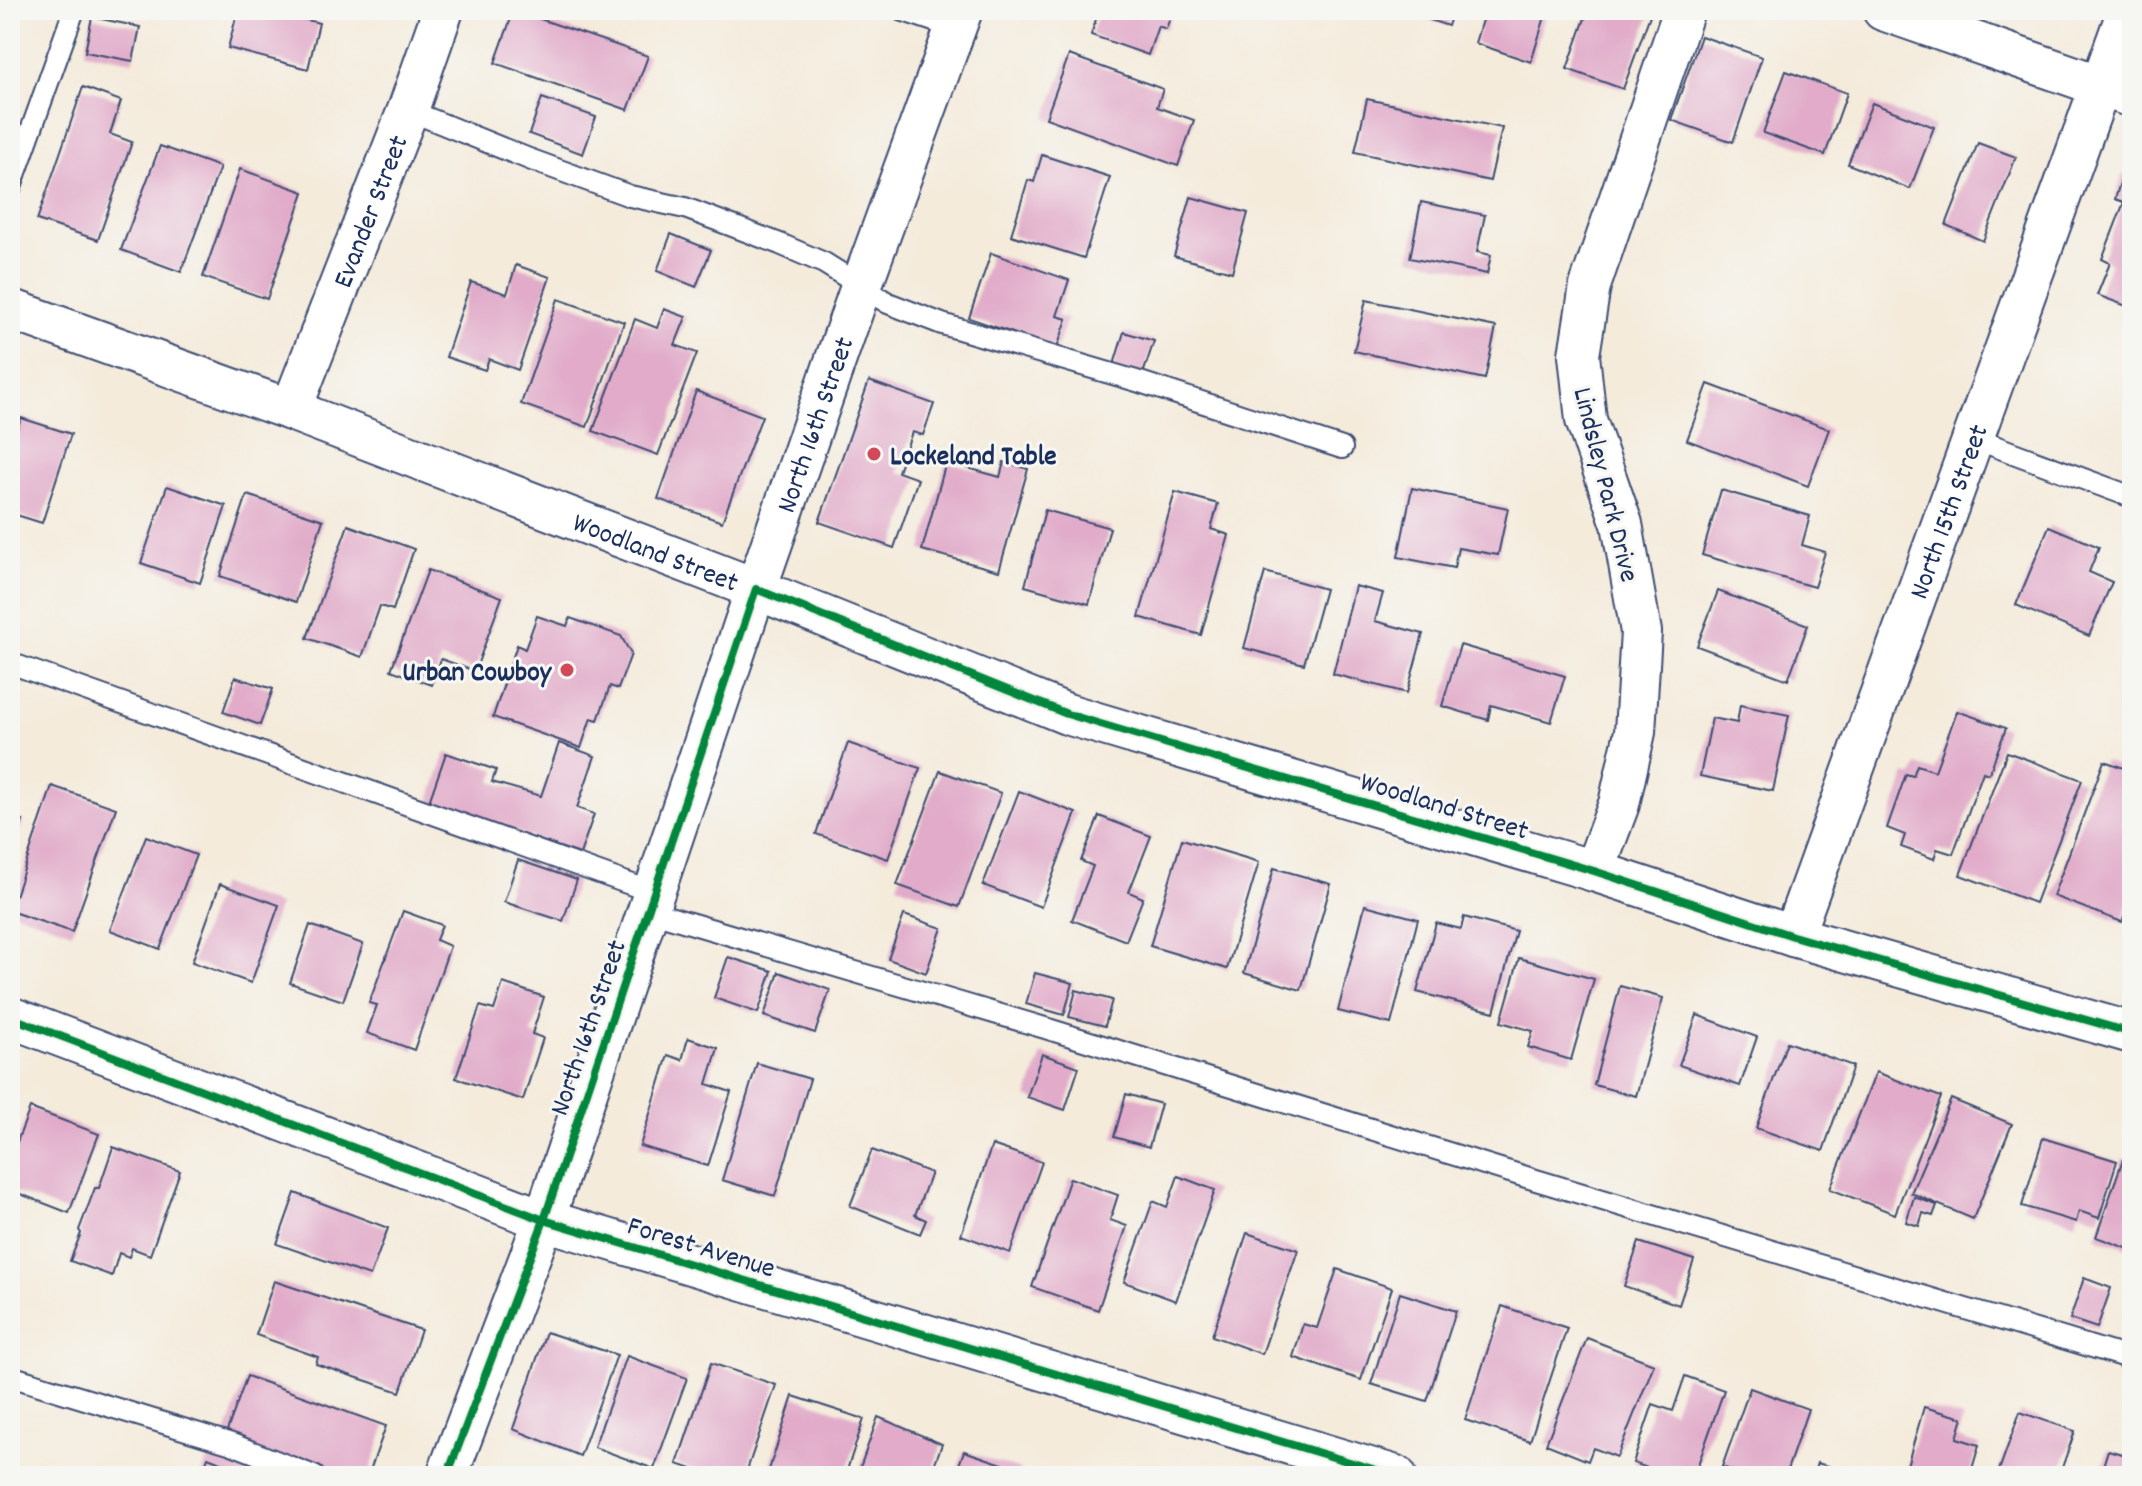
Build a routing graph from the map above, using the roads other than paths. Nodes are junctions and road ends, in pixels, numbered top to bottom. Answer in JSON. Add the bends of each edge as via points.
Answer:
{"nodes":[{"id":1,"x":74,"y":10,"type":"edge"},
{"id":2,"x":443,"y":10,"type":"edge"},
{"id":3,"x":901,"y":10,"type":"edge"},
{"id":4,"x":1684,"y":10,"type":"edge"},
{"id":5,"x":1883,"y":10,"type":"edge"},
{"id":6,"x":2128,"y":10,"type":"edge"},
{"id":7,"x":958,"y":19,"type":"edge"},
{"id":8,"x":2116,"y":91,"type":"edge"},
{"id":9,"x":408,"y":110,"type":"junction"},
{"id":10,"x":10,"y":189,"type":"edge"},
{"id":11,"x":861,"y":287,"type":"junction"},
{"id":12,"x":10,"y":309,"type":"edge"},
{"id":13,"x":291,"y":410,"type":"junction"},
{"id":14,"x":1973,"y":438,"type":"junction"},
{"id":15,"x":1342,"y":448,"type":"dead end"},
{"id":16,"x":2132,"y":497,"type":"edge"},
{"id":17,"x":756,"y":589,"type":"junction"},
{"id":18,"x":10,"y":663,"type":"edge"},
{"id":19,"x":1594,"y":871,"type":"junction"},
{"id":20,"x":652,"y":902,"type":"junction"},
{"id":21,"x":1793,"y":936,"type":"junction"},
{"id":22,"x":10,"y":1017,"type":"edge"},
{"id":23,"x":2132,"y":1033,"type":"edge"},
{"id":24,"x":544,"y":1220,"type":"junction"},
{"id":25,"x":2132,"y":1359,"type":"edge"},
{"id":26,"x":10,"y":1376,"type":"edge"},
{"id":27,"x":314,"y":1476,"type":"edge"},
{"id":28,"x":447,"y":1476,"type":"edge"},
{"id":29,"x":1396,"y":1476,"type":"edge"}],
"edges":[{"from":1,"to":10,"type":"lane"},
{"from":2,"to":9,"type":"street","name":"Evander Street"},
{"from":3,"to":7,"type":"lane"},
{"from":4,"to":19,"type":"street","name":"Lindsley Park Drive","via":[[1590,286],[1579,355],[1586,420],[1622,524],[1641,632],[1635,732],[1619,804]]},
{"from":5,"to":8,"type":"street"},
{"from":6,"to":8,"type":"street","name":"North 15th Street"},
{"from":7,"to":11,"type":"street","name":"North 16th Street"},
{"from":8,"to":14,"type":"street","name":"North 15th Street"},
{"from":9,"to":11,"type":"lane","via":[[630,196],[685,208],[780,244]]},
{"from":9,"to":13,"type":"street","name":"Evander Street"},
{"from":11,"to":15,"type":"lane","via":[[942,324]]},
{"from":11,"to":17,"type":"street","name":"North 16th Street"},
{"from":12,"to":13,"type":"street","name":"Woodland Street"},
{"from":13,"to":17,"type":"street","name":"Woodland Street"},
{"from":14,"to":16,"type":"lane"},
{"from":14,"to":21,"type":"street","name":"North 15th Street"},
{"from":17,"to":19,"type":"street","name":"Woodland Street","via":[[1067,714]]},
{"from":17,"to":20,"type":"street","name":"North 16th Street"},
{"from":18,"to":20,"type":"lane"},
{"from":19,"to":21,"type":"street","name":"Woodland Street"},
{"from":20,"to":24,"type":"street","name":"North 16th Street"},
{"from":20,"to":25,"type":"lane","via":[[1526,1177]]},
{"from":21,"to":23,"type":"street","name":"Woodland Street"},
{"from":22,"to":24,"type":"street","name":"Forest Avenue"},
{"from":24,"to":28,"type":"street","name":"North 16th Street"},
{"from":24,"to":29,"type":"street","name":"Forest Avenue"},
{"from":26,"to":27,"type":"lane","via":[[217,1439]]}]}
